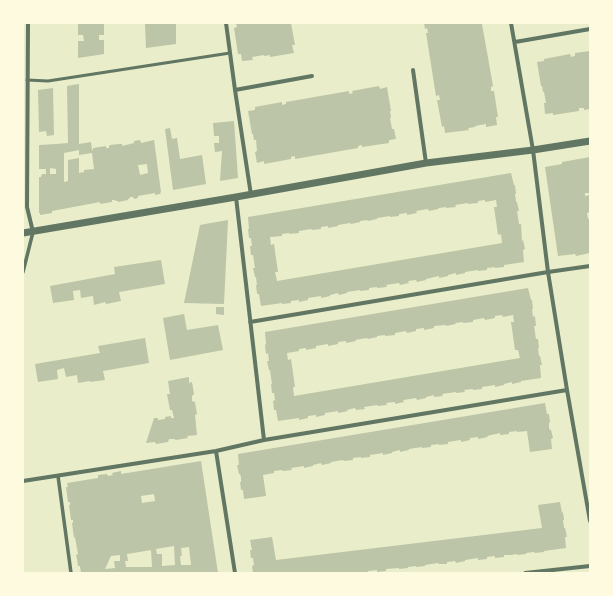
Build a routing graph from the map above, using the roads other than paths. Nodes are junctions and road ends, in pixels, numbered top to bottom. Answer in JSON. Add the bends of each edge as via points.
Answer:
{"nodes":[{"id":1,"x":28,"y":23,"type":"edge"},
{"id":2,"x":226,"y":23,"type":"edge"},
{"id":3,"x":511,"y":23,"type":"edge"},
{"id":4,"x":590,"y":29,"type":"edge"},
{"id":5,"x":515,"y":42,"type":"junction"},
{"id":6,"x":230,"y":53,"type":"junction"},
{"id":7,"x":413,"y":70,"type":"dead end"},
{"id":8,"x":312,"y":76,"type":"dead end"},
{"id":9,"x":25,"y":81,"type":"edge"},
{"id":10,"x":235,"y":90,"type":"junction"},
{"id":11,"x":590,"y":141,"type":"edge"},
{"id":12,"x":533,"y":150,"type":"junction"},
{"id":13,"x":426,"y":163,"type":"junction"},
{"id":14,"x":251,"y":195,"type":"junction"},
{"id":15,"x":236,"y":197,"type":"junction"},
{"id":16,"x":32,"y":232,"type":"junction"},
{"id":17,"x":23,"y":233,"type":"edge"},
{"id":18,"x":590,"y":266,"type":"edge"},
{"id":19,"x":23,"y":272,"type":"edge"},
{"id":20,"x":548,"y":272,"type":"junction"},
{"id":21,"x":250,"y":322,"type":"junction"},
{"id":22,"x":567,"y":390,"type":"junction"},
{"id":23,"x":264,"y":440,"type":"junction"},
{"id":24,"x":216,"y":451,"type":"junction"},
{"id":25,"x":58,"y":476,"type":"junction"},
{"id":26,"x":23,"y":481,"type":"edge"},
{"id":27,"x":590,"y":521,"type":"edge"},
{"id":28,"x":590,"y":566,"type":"edge"},
{"id":29,"x":71,"y":573,"type":"edge"},
{"id":30,"x":236,"y":573,"type":"edge"},
{"id":31,"x":524,"y":573,"type":"edge"}],
"edges":[{"from":1,"to":9,"type":"street"},
{"from":2,"to":6,"type":"street"},
{"from":3,"to":5,"type":"street"},
{"from":4,"to":5,"type":"street"},
{"from":5,"to":12,"type":"street"},
{"from":6,"to":9,"type":"lane","via":[[48,81]]},
{"from":6,"to":10,"type":"street"},
{"from":7,"to":13,"type":"street"},
{"from":8,"to":10,"type":"street"},
{"from":9,"to":16,"type":"street","via":[[27,207]]},
{"from":10,"to":14,"type":"street"},
{"from":11,"to":12,"type":"street"},
{"from":12,"to":13,"type":"street"},
{"from":12,"to":20,"type":"street"},
{"from":13,"to":14,"type":"street"},
{"from":14,"to":15,"type":"street"},
{"from":15,"to":16,"type":"street"},
{"from":15,"to":21,"type":"street"},
{"from":16,"to":17,"type":"street"},
{"from":16,"to":19,"type":"street"},
{"from":18,"to":20,"type":"street"},
{"from":20,"to":21,"type":"street"},
{"from":20,"to":22,"type":"street"},
{"from":21,"to":23,"type":"street"},
{"from":22,"to":23,"type":"street"},
{"from":22,"to":27,"type":"street"},
{"from":23,"to":24,"type":"street"},
{"from":24,"to":25,"type":"street"},
{"from":24,"to":30,"type":"street"},
{"from":25,"to":26,"type":"street"},
{"from":25,"to":29,"type":"street"},
{"from":28,"to":31,"type":"street"}]}
